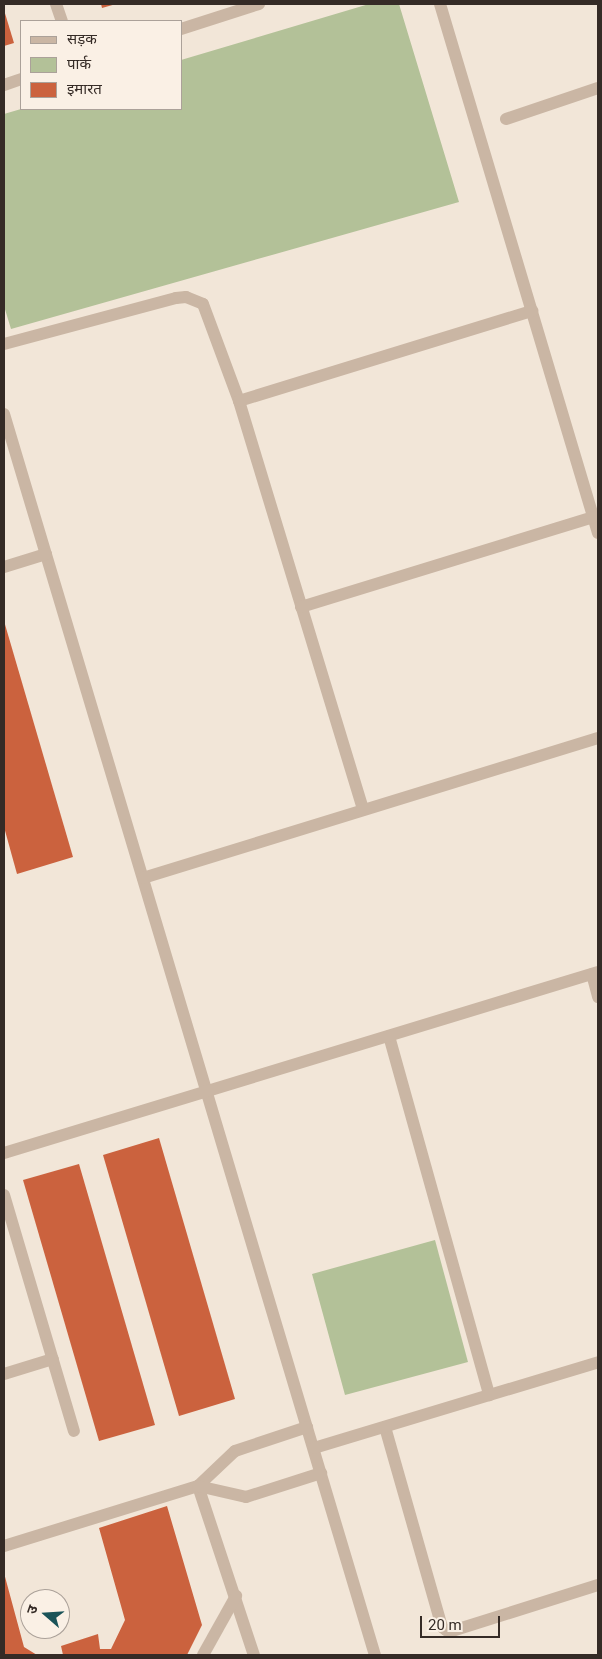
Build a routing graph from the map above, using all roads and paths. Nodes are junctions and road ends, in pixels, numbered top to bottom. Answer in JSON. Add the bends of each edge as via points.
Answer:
{"nodes":[{"id":1,"x":56,"y":4,"type":"edge"},
{"id":2,"x":259,"y":4,"type":"edge"},
{"id":3,"x":440,"y":4,"type":"edge"},
{"id":4,"x":62,"y":20,"type":"edge"},
{"id":5,"x":182,"y":29,"type":"edge"},
{"id":6,"x":20,"y":79,"type":"edge"},
{"id":7,"x":4,"y":85,"type":"edge"},
{"id":8,"x":598,"y":88,"type":"edge"},
{"id":9,"x":506,"y":119,"type":"dead end"},
{"id":10,"x":532,"y":311,"type":"junction"},
{"id":11,"x":4,"y":344,"type":"edge"},
{"id":12,"x":239,"y":401,"type":"junction"},
{"id":13,"x":4,"y":414,"type":"edge"},
{"id":14,"x":594,"y":517,"type":"junction"},
{"id":15,"x":598,"y":533,"type":"edge"},
{"id":16,"x":46,"y":554,"type":"junction"},
{"id":17,"x":4,"y":567,"type":"edge"},
{"id":18,"x":301,"y":607,"type":"junction"},
{"id":19,"x":598,"y":738,"type":"edge"},
{"id":20,"x":363,"y":810,"type":"junction"},
{"id":21,"x":143,"y":878,"type":"junction"},
{"id":22,"x":595,"y":973,"type":"edge"},
{"id":23,"x":598,"y":996,"type":"edge"},
{"id":24,"x":390,"y":1036,"type":"junction"},
{"id":25,"x":207,"y":1091,"type":"junction"},
{"id":26,"x":4,"y":1153,"type":"edge"},
{"id":27,"x":4,"y":1195,"type":"edge"},
{"id":28,"x":53,"y":1359,"type":"junction"},
{"id":29,"x":598,"y":1362,"type":"edge"},
{"id":30,"x":4,"y":1374,"type":"edge"},
{"id":31,"x":489,"y":1395,"type":"junction"},
{"id":32,"x":385,"y":1427,"type":"junction"},
{"id":33,"x":307,"y":1428,"type":"junction"},
{"id":34,"x":74,"y":1431,"type":"dead end"},
{"id":35,"x":314,"y":1448,"type":"junction"},
{"id":36,"x":321,"y":1473,"type":"junction"},
{"id":37,"x":198,"y":1486,"type":"junction"},
{"id":38,"x":4,"y":1546,"type":"edge"},
{"id":39,"x":598,"y":1585,"type":"edge"},
{"id":40,"x":236,"y":1596,"type":"junction"},
{"id":41,"x":203,"y":1655,"type":"edge"},
{"id":42,"x":254,"y":1655,"type":"edge"},
{"id":43,"x":375,"y":1655,"type":"edge"}],
"edges":[{"from":1,"to":4,"type":"street"},
{"from":2,"to":5,"type":"street"},
{"from":3,"to":10,"type":"street"},
{"from":6,"to":7,"type":"street"},
{"from":8,"to":9,"type":"street"},
{"from":10,"to":12,"type":"street"},
{"from":10,"to":14,"type":"street"},
{"from":11,"to":12,"type":"street","via":[[186,297],[203,304]]},
{"from":12,"to":18,"type":"street"},
{"from":13,"to":16,"type":"street"},
{"from":14,"to":15,"type":"street"},
{"from":14,"to":18,"type":"street"},
{"from":16,"to":17,"type":"street"},
{"from":16,"to":21,"type":"street"},
{"from":18,"to":20,"type":"street"},
{"from":19,"to":20,"type":"street"},
{"from":20,"to":21,"type":"street"},
{"from":21,"to":25,"type":"street"},
{"from":22,"to":23,"type":"street"},
{"from":22,"to":24,"type":"street"},
{"from":24,"to":25,"type":"street"},
{"from":24,"to":31,"type":"street"},
{"from":25,"to":26,"type":"street"},
{"from":25,"to":33,"type":"street"},
{"from":27,"to":28,"type":"street"},
{"from":28,"to":30,"type":"street"},
{"from":28,"to":34,"type":"street"},
{"from":29,"to":31,"type":"street"},
{"from":31,"to":32,"type":"street"},
{"from":32,"to":35,"type":"street"},
{"from":32,"to":39,"type":"street","via":[[442,1627],[446,1630],[452,1631]]},
{"from":33,"to":35,"type":"street"},
{"from":33,"to":37,"type":"street","via":[[235,1451]]},
{"from":35,"to":36,"type":"street"},
{"from":36,"to":37,"type":"street","via":[[246,1497]]},
{"from":36,"to":43,"type":"street"},
{"from":37,"to":38,"type":"street"},
{"from":37,"to":40,"type":"street"},
{"from":40,"to":41,"type":"street"},
{"from":40,"to":42,"type":"street"}]}
